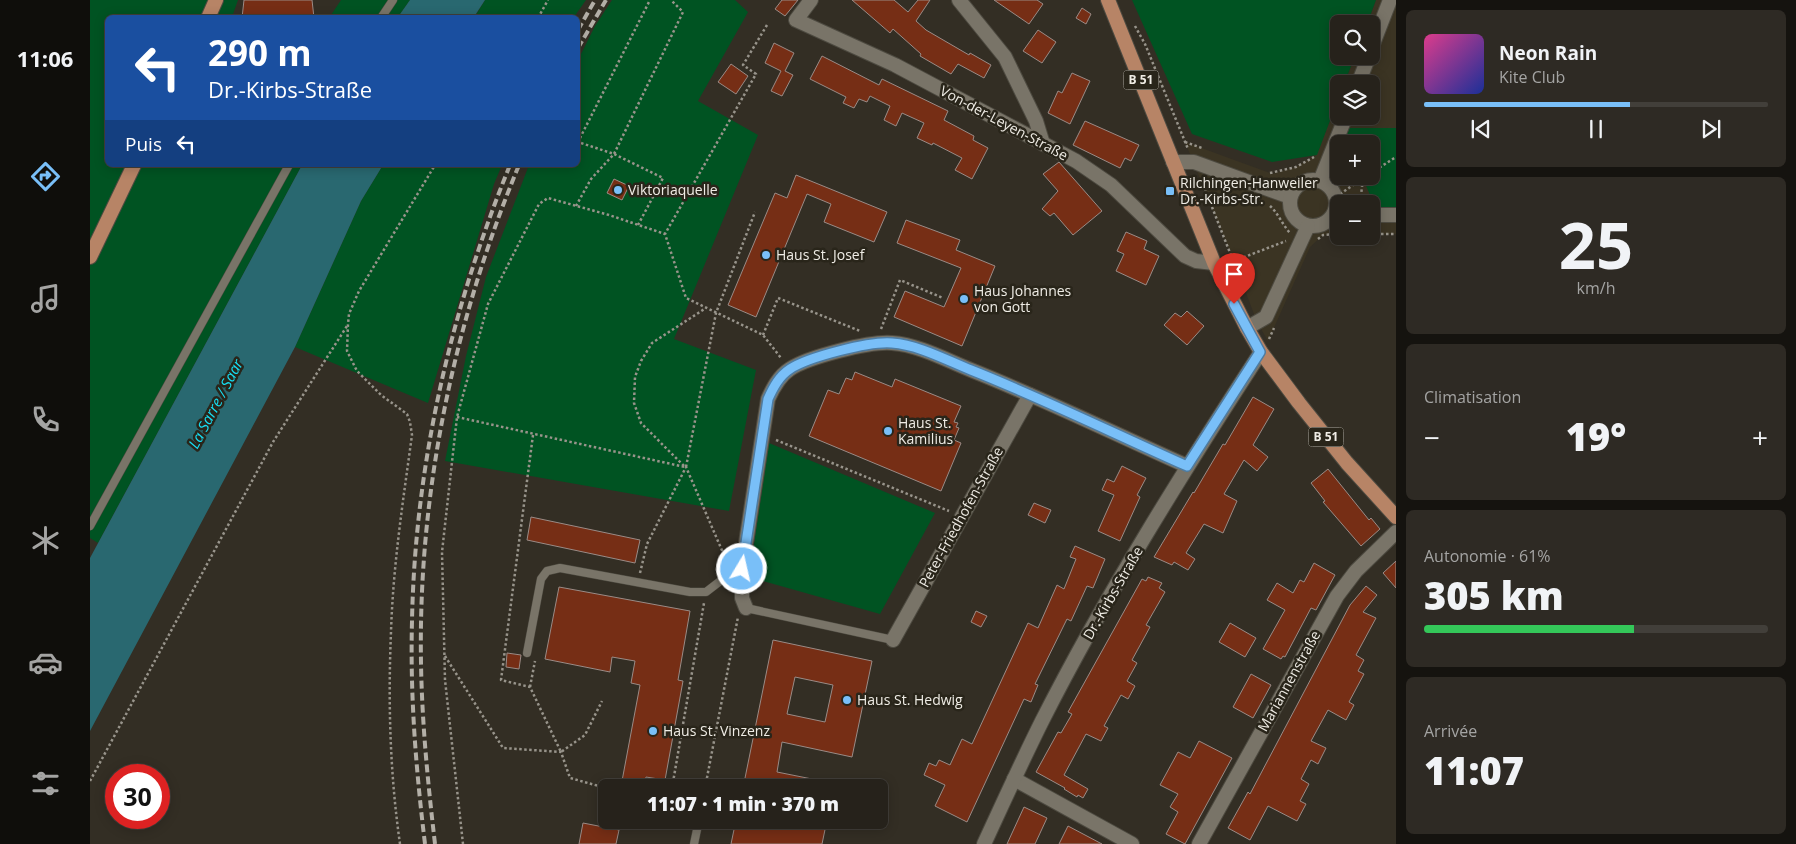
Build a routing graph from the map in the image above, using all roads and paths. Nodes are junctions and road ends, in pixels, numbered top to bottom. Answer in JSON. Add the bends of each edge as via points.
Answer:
{"nodes":[{"id":1,"x":216,"y":0,"type":"edge"},
{"id":2,"x":393,"y":0,"type":"edge"},
{"id":3,"x":548,"y":0,"type":"edge"},
{"id":4,"x":650,"y":0,"type":"edge"},
{"id":5,"x":671,"y":0,"type":"edge"},
{"id":6,"x":811,"y":0,"type":"edge"},
{"id":7,"x":959,"y":0,"type":"edge"},
{"id":8,"x":1108,"y":0,"type":"edge"},
{"id":9,"x":1390,"y":0,"type":"edge"},
{"id":10,"x":209,"y":15,"type":"edge"},
{"id":11,"x":383,"y":15,"type":"edge"},
{"id":12,"x":540,"y":15,"type":"edge"},
{"id":13,"x":1132,"y":21,"type":"dead end"},
{"id":14,"x":767,"y":25,"type":"dead end"},
{"id":15,"x":1380,"y":26,"type":"edge"},
{"id":16,"x":1342,"y":125,"type":"edge"},
{"id":17,"x":580,"y":138,"type":"edge"},
{"id":18,"x":580,"y":143,"type":"edge"},
{"id":19,"x":1043,"y":144,"type":"junction"},
{"id":20,"x":1202,"y":148,"type":"dead end"},
{"id":21,"x":614,"y":154,"type":"junction"},
{"id":22,"x":1316,"y":155,"type":"dead end"},
{"id":23,"x":1396,"y":157,"type":"edge"},
{"id":24,"x":1173,"y":162,"type":"junction"},
{"id":25,"x":133,"y":167,"type":"edge"},
{"id":26,"x":288,"y":167,"type":"edge"},
{"id":27,"x":434,"y":167,"type":"edge"},
{"id":28,"x":1380,"y":167,"type":"edge"},
{"id":29,"x":1264,"y":171,"type":"dead end"},
{"id":30,"x":1320,"y":180,"type":"junction"},
{"id":31,"x":1210,"y":183,"type":"dead end"},
{"id":32,"x":1352,"y":185,"type":"edge"},
{"id":33,"x":1335,"y":195,"type":"edge"},
{"id":34,"x":1339,"y":195,"type":"edge"},
{"id":35,"x":1290,"y":197,"type":"junction"},
{"id":36,"x":576,"y":206,"type":"junction"},
{"id":37,"x":1269,"y":206,"type":"dead end"},
{"id":38,"x":755,"y":212,"type":"dead end"},
{"id":39,"x":1380,"y":215,"type":"edge"},
{"id":40,"x":1396,"y":215,"type":"edge"},
{"id":41,"x":1330,"y":219,"type":"edge"},
{"id":42,"x":638,"y":225,"type":"junction"},
{"id":43,"x":1308,"y":226,"type":"junction"},
{"id":44,"x":665,"y":234,"type":"junction"},
{"id":45,"x":1380,"y":234,"type":"edge"},
{"id":46,"x":1396,"y":234,"type":"edge"},
{"id":47,"x":90,"y":257,"type":"edge"},
{"id":48,"x":1234,"y":261,"type":"junction"},
{"id":49,"x":1214,"y":263,"type":"junction"},
{"id":50,"x":1244,"y":290,"type":"dead end"},
{"id":51,"x":943,"y":298,"type":"dead end"},
{"id":52,"x":706,"y":308,"type":"junction"},
{"id":53,"x":716,"y":313,"type":"junction"},
{"id":54,"x":348,"y":324,"type":"junction"},
{"id":55,"x":1252,"y":325,"type":"junction"},
{"id":56,"x":860,"y":331,"type":"dead end"},
{"id":57,"x":763,"y":335,"type":"junction"},
{"id":58,"x":876,"y":342,"type":"junction"},
{"id":59,"x":1260,"y":352,"type":"junction"},
{"id":60,"x":789,"y":369,"type":"junction"},
{"id":61,"x":1030,"y":395,"type":"junction"},
{"id":62,"x":457,"y":417,"type":"junction"},
{"id":63,"x":533,"y":435,"type":"junction"},
{"id":64,"x":763,"y":435,"type":"junction"},
{"id":65,"x":1187,"y":466,"type":"junction"},
{"id":66,"x":686,"y":467,"type":"junction"},
{"id":67,"x":962,"y":517,"type":"junction"},
{"id":68,"x":1396,"y":517,"type":"edge"},
{"id":69,"x":90,"y":526,"type":"edge"},
{"id":70,"x":1396,"y":532,"type":"edge"},
{"id":71,"x":737,"y":571,"type":"junction"},
{"id":72,"x":638,"y":581,"type":"junction"},
{"id":73,"x":706,"y":592,"type":"junction"},
{"id":74,"x":746,"y":608,"type":"junction"},
{"id":75,"x":892,"y":640,"type":"joint"},
{"id":76,"x":527,"y":653,"type":"joint"},
{"id":77,"x":444,"y":654,"type":"junction"},
{"id":78,"x":530,"y":687,"type":"junction"},
{"id":79,"x":602,"y":701,"type":"dead end"},
{"id":80,"x":561,"y":752,"type":"junction"},
{"id":81,"x":674,"y":779,"type":"edge"},
{"id":82,"x":707,"y":779,"type":"edge"},
{"id":83,"x":1014,"y":779,"type":"junction"},
{"id":84,"x":90,"y":782,"type":"edge"},
{"id":85,"x":598,"y":786,"type":"edge"},
{"id":86,"x":697,"y":829,"type":"edge"},
{"id":87,"x":400,"y":844,"type":"edge"},
{"id":88,"x":463,"y":844,"type":"edge"},
{"id":89,"x":694,"y":844,"type":"edge"},
{"id":90,"x":984,"y":844,"type":"edge"},
{"id":91,"x":1132,"y":844,"type":"edge"},
{"id":92,"x":1199,"y":844,"type":"edge"}],
"edges":[{"from":1,"to":10,"type":"main road"},
{"from":2,"to":11,"type":"lane"},
{"from":3,"to":12,"type":"path"},
{"from":4,"to":17,"type":"path"},
{"from":5,"to":21,"type":"path","via":[[683,12]]},
{"from":6,"to":19,"type":"street","name":"Von-der-Leyen-Straße","via":[[796,20],[895,65]]},
{"from":7,"to":19,"type":"street","via":[[1006,57],[1036,121]]},
{"from":8,"to":24,"type":"main road","number":"B 51"},
{"from":9,"to":15,"type":"street"},
{"from":13,"to":20,"type":"path","via":[[1145,44],[1184,142]]},
{"from":14,"to":44,"type":"path","via":[[743,65],[756,74]]},
{"from":16,"to":30,"type":"street"},
{"from":18,"to":21,"type":"path"},
{"from":19,"to":49,"type":"street","name":"Von-der-Leyen-Straße","via":[[1111,184],[1185,256]]},
{"from":21,"to":36,"type":"path","via":[[591,179]]},
{"from":21,"to":42,"type":"path","via":[[663,178]]},
{"from":22,"to":29,"type":"path","via":[[1280,172]]},
{"from":23,"to":28,"type":"path"},
{"from":24,"to":35,"type":"street","via":[[1194,162]]},
{"from":24,"to":49,"type":"main road","number":"B 51"},
{"from":25,"to":47,"type":"main road"},
{"from":26,"to":69,"type":"lane"},
{"from":27,"to":54,"type":"path","via":[[359,291]]},
{"from":30,"to":33,"type":"street"},
{"from":30,"to":35,"type":"street","via":[[1299,184]]},
{"from":31,"to":48,"type":"path","via":[[1201,180]]},
{"from":32,"to":34,"type":"path"},
{"from":35,"to":43,"type":"street","via":[[1293,215]]},
{"from":36,"to":42,"type":"path"},
{"from":36,"to":62,"type":"path","via":[[548,198],[539,204],[488,304]]},
{"from":37,"to":48,"type":"path","via":[[1291,234],[1289,239]]},
{"from":38,"to":53,"type":"path"},
{"from":39,"to":40,"type":"street"},
{"from":41,"to":43,"type":"street","via":[[1320,226]]},
{"from":42,"to":44,"type":"path"},
{"from":43,"to":55,"type":"street","via":[[1266,318]]},
{"from":44,"to":52,"type":"path","via":[[686,298]]},
{"from":45,"to":46,"type":"path"},
{"from":48,"to":50,"type":"path"},
{"from":49,"to":55,"type":"main road","number":"B 51"},
{"from":51,"to":58,"type":"path","via":[[900,280]]},
{"from":52,"to":53,"type":"path"},
{"from":52,"to":66,"type":"path","via":[[652,343],[636,377],[634,403],[641,423]]},
{"from":53,"to":57,"type":"path"},
{"from":53,"to":66,"type":"path"},
{"from":54,"to":84,"type":"path","via":[[273,442]]},
{"from":54,"to":87,"type":"path","via":[[347,351],[357,371],[381,396],[408,414],[412,435],[397,548],[391,631],[390,742]]},
{"from":55,"to":59,"type":"main road","number":"B 51"},
{"from":56,"to":57,"type":"path","via":[[778,298]]},
{"from":57,"to":60,"type":"path"},
{"from":58,"to":60,"type":"street","via":[[815,358]]},
{"from":58,"to":61,"type":"street","via":[[921,350]]},
{"from":59,"to":65,"type":"street","name":"Dr.-Kirbs-Straße"},
{"from":59,"to":68,"type":"main road","number":"B 51","via":[[1347,463]]},
{"from":60,"to":64,"type":"street","via":[[776,382],[768,399]]},
{"from":61,"to":65,"type":"street"},
{"from":61,"to":67,"type":"street","name":"Peter-Friedhofen-Straße"},
{"from":62,"to":63,"type":"path"},
{"from":62,"to":77,"type":"path","via":[[442,552]]},
{"from":63,"to":66,"type":"path"},
{"from":63,"to":78,"type":"path","via":[[502,680]]},
{"from":64,"to":67,"type":"path"},
{"from":64,"to":71,"type":"street"},
{"from":65,"to":83,"type":"street","name":"Dr.-Kirbs-Straße","via":[[1070,668]]},
{"from":66,"to":71,"type":"path"},
{"from":66,"to":72,"type":"path","via":[[647,544]]},
{"from":67,"to":75,"type":"street","name":"Peter-Friedhofen-Straße"},
{"from":70,"to":92,"type":"street","name":"Mariannenstraße","via":[[1356,571],[1337,596]]},
{"from":71,"to":73,"type":"lane"},
{"from":71,"to":74,"type":"street"},
{"from":72,"to":73,"type":"lane","via":[[690,592]]},
{"from":72,"to":76,"type":"lane","via":[[560,568],[547,571],[541,579]]},
{"from":73,"to":81,"type":"path"},
{"from":74,"to":75,"type":"lane"},
{"from":74,"to":82,"type":"path","via":[[736,619]]},
{"from":76,"to":78,"type":"path","via":[[536,655]]},
{"from":77,"to":80,"type":"path","via":[[503,748]]},
{"from":77,"to":88,"type":"path"},
{"from":78,"to":80,"type":"path"},
{"from":79,"to":80,"type":"path","via":[[585,735]]},
{"from":80,"to":85,"type":"path","via":[[570,778]]},
{"from":83,"to":90,"type":"street","name":"Dr.-Kirbs-Straße"},
{"from":83,"to":91,"type":"street"},
{"from":86,"to":89,"type":"lane"}]}
